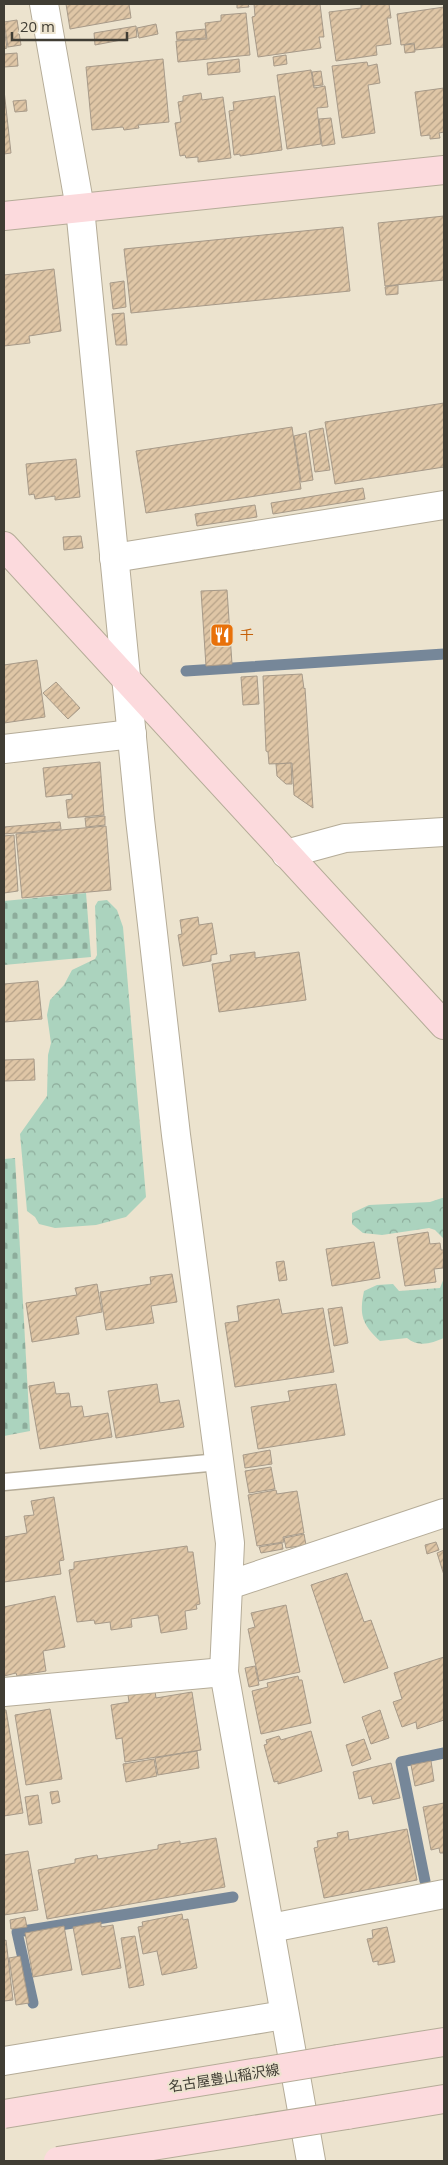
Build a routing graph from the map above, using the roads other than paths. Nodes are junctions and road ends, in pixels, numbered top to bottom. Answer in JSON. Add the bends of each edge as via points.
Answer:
{"nodes":[{"id":1,"x":44,"y":4,"type":"edge"},
{"id":2,"x":444,"y":170,"type":"edge"},
{"id":3,"x":80,"y":208,"type":"junction"},
{"id":4,"x":4,"y":216,"type":"edge"},
{"id":5,"x":444,"y":505,"type":"edge"},
{"id":6,"x":4,"y":546,"type":"edge"},
{"id":7,"x":114,"y":558,"type":"junction"},
{"id":8,"x":126,"y":680,"type":"junction"},
{"id":9,"x":132,"y":734,"type":"junction"},
{"id":10,"x":4,"y":749,"type":"edge"},
{"id":11,"x":444,"y":832,"type":"edge"},
{"id":12,"x":286,"y":854,"type":"junction"},
{"id":13,"x":444,"y":1025,"type":"edge"},
{"id":14,"x":219,"y":1462,"type":"junction"},
{"id":15,"x":4,"y":1482,"type":"edge"},
{"id":16,"x":444,"y":1513,"type":"edge"},
{"id":17,"x":229,"y":1585,"type":"junction"},
{"id":18,"x":224,"y":1672,"type":"junction"},
{"id":19,"x":4,"y":1692,"type":"edge"},
{"id":20,"x":444,"y":1894,"type":"edge"},
{"id":21,"x":271,"y":1928,"type":"junction"},
{"id":22,"x":284,"y":2015,"type":"junction"},
{"id":23,"x":444,"y":2042,"type":"edge"},
{"id":24,"x":4,"y":2062,"type":"edge"},
{"id":25,"x":444,"y":2099,"type":"edge"},
{"id":26,"x":4,"y":2114,"type":"edge"},
{"id":27,"x":58,"y":2161,"type":"edge"},
{"id":28,"x":311,"y":2161,"type":"edge"}],
"edges":[{"from":1,"to":3,"type":"street"},
{"from":2,"to":3,"type":"street"},
{"from":3,"to":4,"type":"street"},
{"from":3,"to":7,"type":"street"},
{"from":5,"to":7,"type":"street"},
{"from":6,"to":8,"type":"street"},
{"from":7,"to":8,"type":"street"},
{"from":8,"to":9,"type":"street"},
{"from":8,"to":12,"type":"street"},
{"from":9,"to":10,"type":"street"},
{"from":9,"to":14,"type":"street","via":[[176,1135]]},
{"from":11,"to":12,"type":"street","via":[[344,838]]},
{"from":12,"to":13,"type":"street"},
{"from":14,"to":15,"type":"lane"},
{"from":14,"to":17,"type":"street","via":[[230,1543]]},
{"from":16,"to":17,"type":"street"},
{"from":17,"to":18,"type":"street"},
{"from":18,"to":19,"type":"street"},
{"from":18,"to":21,"type":"street"},
{"from":20,"to":21,"type":"street"},
{"from":21,"to":22,"type":"street"},
{"from":22,"to":24,"type":"street"},
{"from":22,"to":28,"type":"street"},
{"from":23,"to":26,"type":"street","name":"名古屋豊山稲沢線","bridge":true},
{"from":25,"to":27,"type":"street","bridge":true}]}
